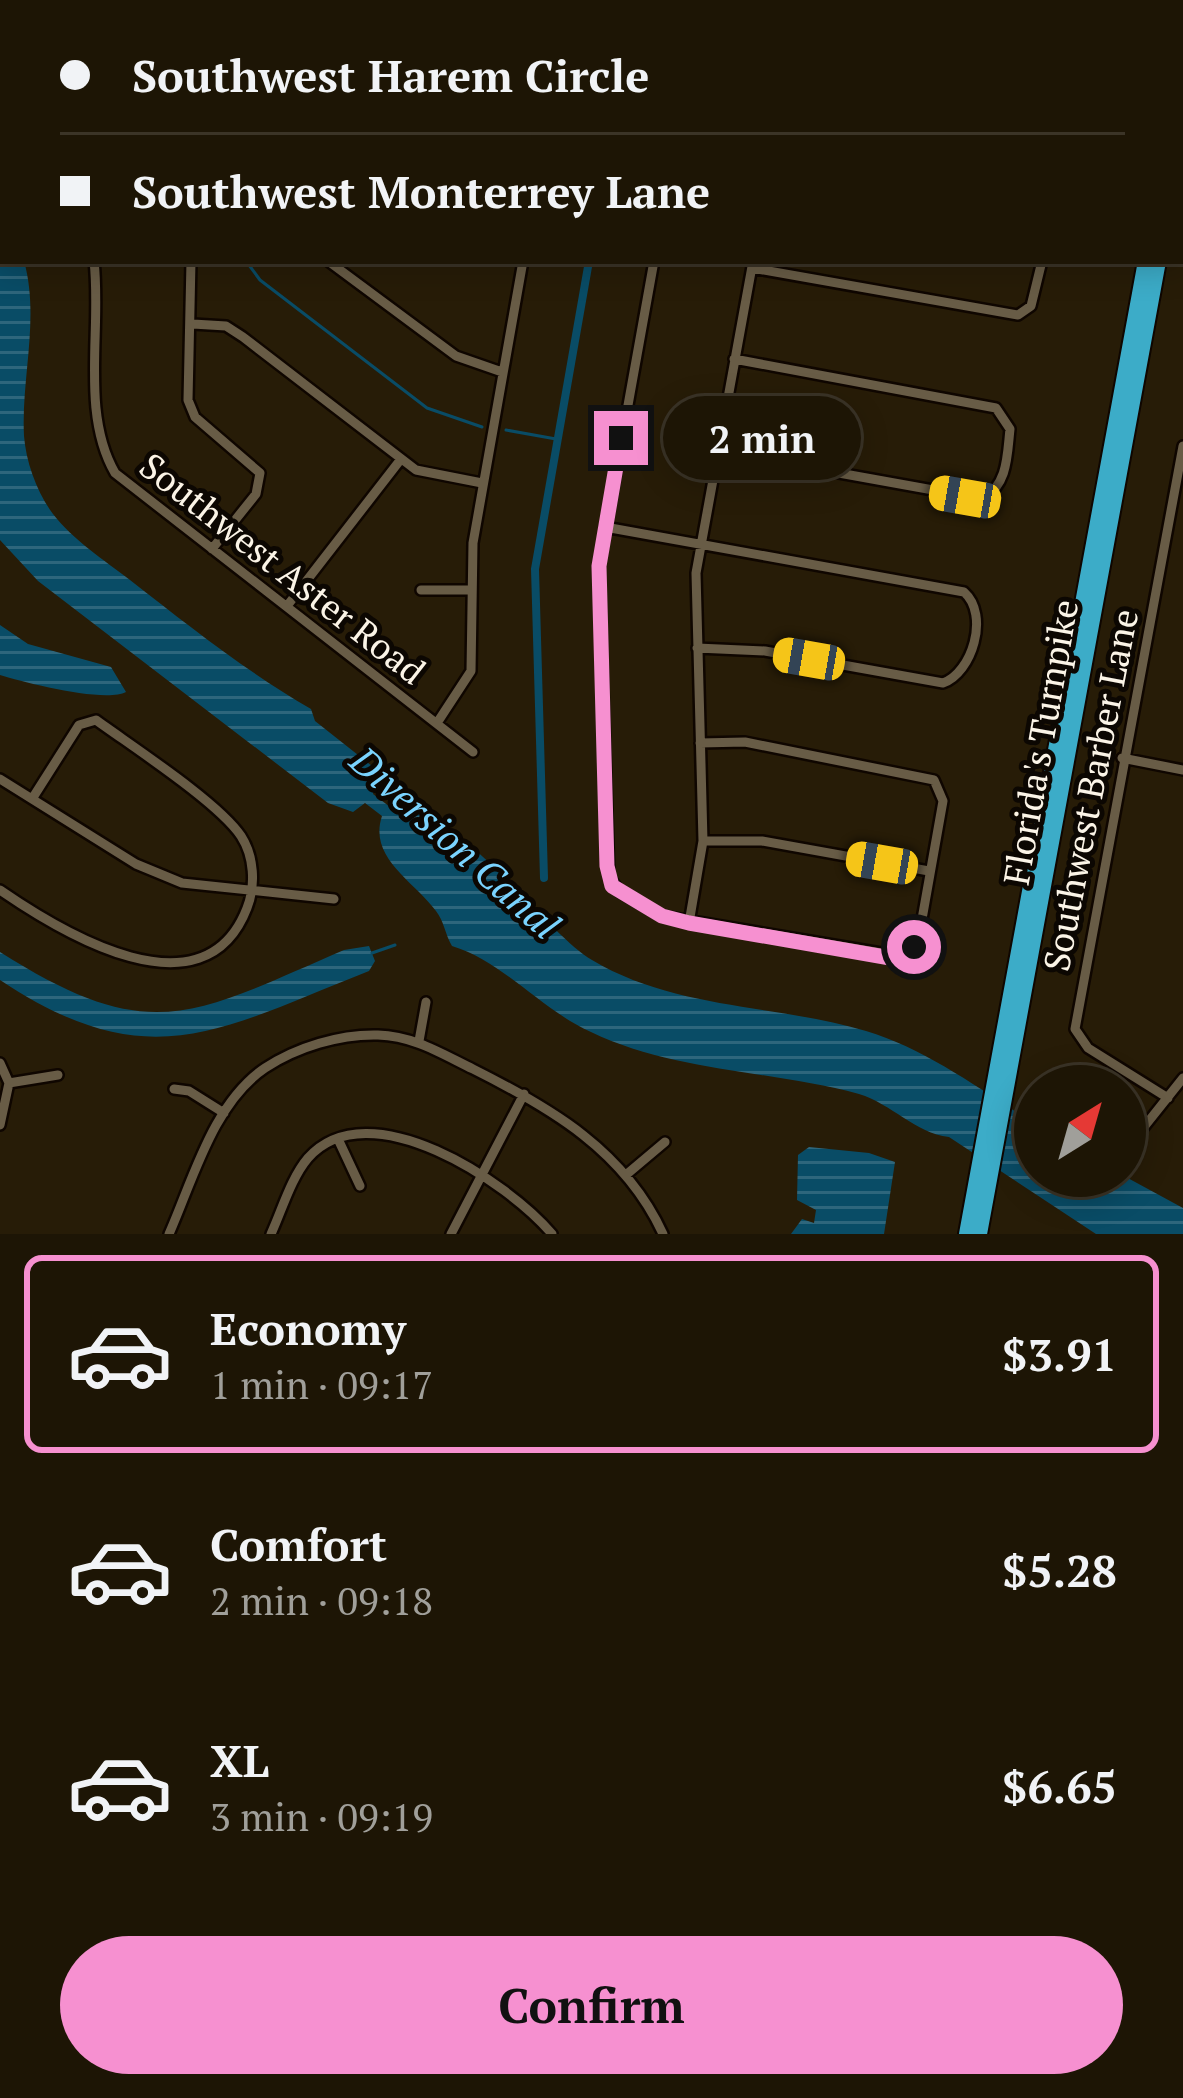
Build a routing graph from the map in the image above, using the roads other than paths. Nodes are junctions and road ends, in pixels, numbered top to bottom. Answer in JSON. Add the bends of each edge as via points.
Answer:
{"nodes":[{"id":1,"x":94,"y":264,"type":"edge"},
{"id":2,"x":190,"y":264,"type":"edge"},
{"id":3,"x":332,"y":264,"type":"edge"},
{"id":4,"x":522,"y":264,"type":"edge"},
{"id":5,"x":653,"y":264,"type":"edge"},
{"id":6,"x":752,"y":264,"type":"edge"},
{"id":7,"x":1041,"y":264,"type":"edge"},
{"id":8,"x":1144,"y":264,"type":"edge"},
{"id":9,"x":1158,"y":264,"type":"edge"},
{"id":10,"x":193,"y":324,"type":"junction"},
{"id":11,"x":734,"y":358,"type":"junction"},
{"id":12,"x":502,"y":372,"type":"junction"},
{"id":13,"x":1183,"y":446,"type":"edge"},
{"id":14,"x":717,"y":452,"type":"junction"},
{"id":15,"x":401,"y":459,"type":"junction"},
{"id":16,"x":482,"y":483,"type":"junction"},
{"id":17,"x":605,"y":526,"type":"junction"},
{"id":18,"x":700,"y":545,"type":"junction"},
{"id":19,"x":212,"y":549,"type":"junction"},
{"id":20,"x":422,"y":590,"type":"dead end"},
{"id":21,"x":470,"y":590,"type":"junction"},
{"id":22,"x":287,"y":606,"type":"junction"},
{"id":23,"x":697,"y":648,"type":"junction"},
{"id":24,"x":437,"y":723,"type":"junction"},
{"id":25,"x":700,"y":743,"type":"junction"},
{"id":26,"x":473,"y":752,"type":"dead end"},
{"id":27,"x":1122,"y":758,"type":"junction"},
{"id":28,"x":1183,"y":770,"type":"edge"},
{"id":29,"x":0,"y":779,"type":"edge"},
{"id":30,"x":32,"y":799,"type":"junction"},
{"id":31,"x":703,"y":842,"type":"junction"},
{"id":32,"x":929,"y":872,"type":"junction"},
{"id":33,"x":0,"y":890,"type":"edge"},
{"id":34,"x":252,"y":890,"type":"junction"},
{"id":35,"x":334,"y":899,"type":"dead end"},
{"id":36,"x":689,"y":923,"type":"junction"},
{"id":37,"x":426,"y":1002,"type":"dead end"},
{"id":38,"x":419,"y":1042,"type":"junction"},
{"id":39,"x":0,"y":1063,"type":"edge"},
{"id":40,"x":58,"y":1075,"type":"dead end"},
{"id":41,"x":1183,"y":1078,"type":"edge"},
{"id":42,"x":9,"y":1084,"type":"junction"},
{"id":43,"x":1001,"y":1085,"type":"junction"},
{"id":44,"x":174,"y":1089,"type":"dead end"},
{"id":45,"x":524,"y":1094,"type":"junction"},
{"id":46,"x":1168,"y":1098,"type":"junction"},
{"id":47,"x":224,"y":1113,"type":"junction"},
{"id":48,"x":0,"y":1125,"type":"edge"},
{"id":49,"x":1146,"y":1126,"type":"edge"},
{"id":50,"x":338,"y":1139,"type":"junction"},
{"id":51,"x":665,"y":1142,"type":"dead end"},
{"id":52,"x":985,"y":1172,"type":"junction"},
{"id":53,"x":627,"y":1174,"type":"junction"},
{"id":54,"x":481,"y":1176,"type":"junction"},
{"id":55,"x":360,"y":1186,"type":"dead end"},
{"id":56,"x":169,"y":1234,"type":"edge"},
{"id":57,"x":271,"y":1234,"type":"edge"},
{"id":58,"x":451,"y":1234,"type":"edge"},
{"id":59,"x":552,"y":1234,"type":"edge"},
{"id":60,"x":664,"y":1234,"type":"edge"},
{"id":61,"x":966,"y":1234,"type":"edge"},
{"id":62,"x":980,"y":1234,"type":"edge"}],
"edges":[{"from":1,"to":19,"type":"street","name":"Southwest Aster Road","via":[[101,449],[115,473]]},
{"from":2,"to":10,"type":"street"},
{"from":3,"to":12,"type":"street","via":[[456,356]]},
{"from":4,"to":12,"type":"street"},
{"from":5,"to":17,"type":"street"},
{"from":6,"to":7,"type":"street","via":[[1018,315],[1031,306]]},
{"from":6,"to":11,"type":"street"},
{"from":8,"to":43,"type":"highway","name":"Florida's Turnpike"},
{"from":9,"to":43,"type":"highway","name":"Florida's Turnpike"},
{"from":10,"to":15,"type":"street","via":[[226,326],[243,337]]},
{"from":10,"to":19,"type":"street","via":[[188,400],[195,417],[260,473],[256,494]]},
{"from":11,"to":14,"type":"street"},
{"from":11,"to":14,"type":"street","via":[[996,408],[1010,429],[1006,467],[982,499]]},
{"from":12,"to":16,"type":"street"},
{"from":13,"to":27,"type":"street","name":"Southwest Barber Lane"},
{"from":14,"to":18,"type":"street"},
{"from":15,"to":16,"type":"street","via":[[416,470]]},
{"from":15,"to":22,"type":"street"},
{"from":16,"to":21,"type":"street"},
{"from":17,"to":18,"type":"street"},
{"from":17,"to":36,"type":"street","via":[[598,607],[607,866],[612,886]]},
{"from":18,"to":23,"type":"street"},
{"from":18,"to":23,"type":"street","via":[[964,592],[977,614],[968,666],[943,683],[765,651]]},
{"from":19,"to":22,"type":"street","name":"Southwest Aster Road"},
{"from":20,"to":21,"type":"street"},
{"from":21,"to":24,"type":"street","via":[[471,671]]},
{"from":22,"to":24,"type":"street","name":"Southwest Aster Road"},
{"from":23,"to":25,"type":"street"},
{"from":24,"to":26,"type":"street","name":"Southwest Aster Road"},
{"from":25,"to":31,"type":"street"},
{"from":25,"to":32,"type":"street","via":[[745,742],[934,780],[943,801]]},
{"from":27,"to":28,"type":"street"},
{"from":27,"to":46,"type":"street","name":"Southwest Barber Lane","via":[[1075,1029],[1088,1048]]},
{"from":29,"to":30,"type":"street"},
{"from":30,"to":34,"type":"street","via":[[136,864],[182,883]]},
{"from":30,"to":34,"type":"street","via":[[82,722],[96,720],[230,824],[248,852]]},
{"from":31,"to":32,"type":"street","via":[[763,842]]},
{"from":31,"to":36,"type":"street"},
{"from":32,"to":36,"type":"street","via":[[919,936],[896,959]]},
{"from":33,"to":34,"type":"street","via":[[82,942],[168,962],[228,938]]},
{"from":34,"to":35,"type":"street"},
{"from":37,"to":38,"type":"street"},
{"from":38,"to":45,"type":"street"},
{"from":38,"to":47,"type":"street","via":[[380,1035],[316,1044],[266,1067]]},
{"from":39,"to":42,"type":"street"},
{"from":40,"to":42,"type":"street"},
{"from":41,"to":46,"type":"street"},
{"from":42,"to":48,"type":"street"},
{"from":43,"to":52,"type":"highway","name":"Florida's Turnpike"},
{"from":44,"to":47,"type":"street"},
{"from":45,"to":53,"type":"street","via":[[583,1132]]},
{"from":45,"to":54,"type":"street"},
{"from":46,"to":49,"type":"street"},
{"from":47,"to":56,"type":"street"},
{"from":50,"to":54,"type":"street","via":[[372,1130],[400,1136]]},
{"from":50,"to":55,"type":"street"},
{"from":50,"to":57,"type":"street","via":[[307,1159]]},
{"from":51,"to":53,"type":"street"},
{"from":52,"to":61,"type":"highway","name":"Florida's Turnpike"},
{"from":52,"to":62,"type":"highway","name":"Florida's Turnpike"},
{"from":53,"to":60,"type":"street"},
{"from":54,"to":58,"type":"street"},
{"from":54,"to":59,"type":"street"}]}
